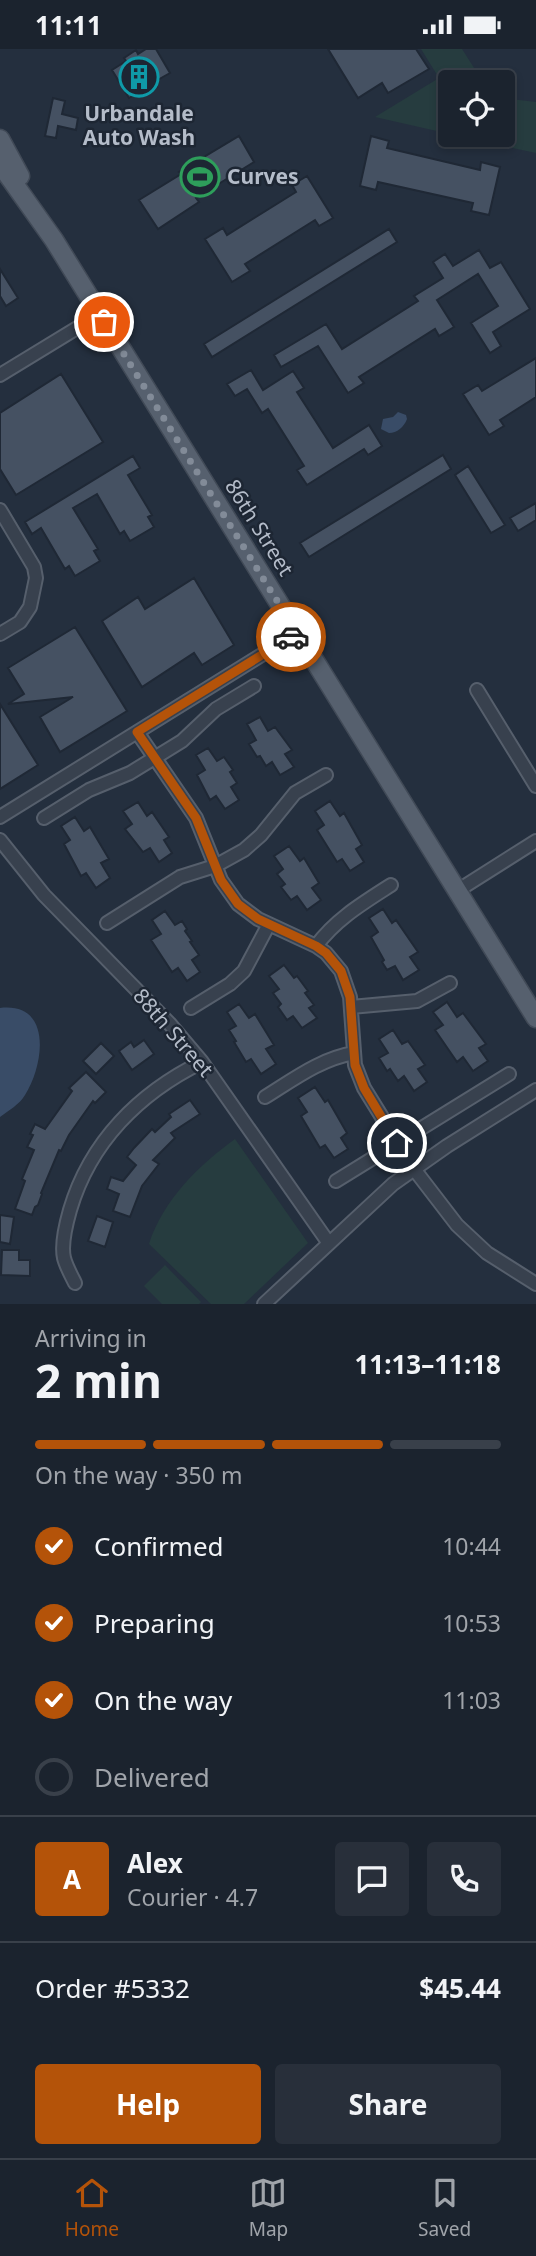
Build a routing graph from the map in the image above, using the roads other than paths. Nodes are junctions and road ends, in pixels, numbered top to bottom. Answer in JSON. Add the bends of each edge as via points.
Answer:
{"nodes":[{"id":1,"x":0,"y":139,"type":"edge"},
{"id":2,"x":0,"y":164,"type":"edge"},
{"id":3,"x":54,"y":240,"type":"junction"},
{"id":4,"x":100,"y":314,"type":"junction"},
{"id":5,"x":0,"y":375,"type":"edge"},
{"id":6,"x":0,"y":510,"type":"edge"},
{"id":7,"x":297,"y":633,"type":"junction"},
{"id":8,"x":0,"y":634,"type":"edge"},
{"id":9,"x":254,"y":686,"type":"dead end"},
{"id":10,"x":477,"y":690,"type":"dead end"},
{"id":11,"x":137,"y":732,"type":"junction"},
{"id":12,"x":155,"y":758,"type":"junction"},
{"id":13,"x":326,"y":775,"type":"dead end"},
{"id":14,"x":536,"y":786,"type":"edge"},
{"id":15,"x":0,"y":817,"type":"edge"},
{"id":16,"x":44,"y":818,"type":"dead end"},
{"id":17,"x":0,"y":840,"type":"edge"},
{"id":18,"x":536,"y":841,"type":"edge"},
{"id":19,"x":215,"y":866,"type":"junction"},
{"id":20,"x":391,"y":885,"type":"dead end"},
{"id":21,"x":457,"y":891,"type":"junction"},
{"id":22,"x":107,"y":923,"type":"dead end"},
{"id":23,"x":269,"y":924,"type":"junction"},
{"id":24,"x":316,"y":946,"type":"junction"},
{"id":25,"x":450,"y":983,"type":"dead end"},
{"id":26,"x":351,"y":1007,"type":"junction"},
{"id":27,"x":191,"y":1008,"type":"dead end"},
{"id":28,"x":536,"y":1018,"type":"edge"},
{"id":29,"x":354,"y":1053,"type":"junction"},
{"id":30,"x":202,"y":1062,"type":"junction"},
{"id":31,"x":509,"y":1074,"type":"dead end"},
{"id":32,"x":536,"y":1090,"type":"edge"},
{"id":33,"x":265,"y":1097,"type":"dead end"},
{"id":34,"x":397,"y":1143,"type":"junction"},
{"id":35,"x":414,"y":1169,"type":"junction"},
{"id":36,"x":336,"y":1181,"type":"dead end"},
{"id":37,"x":328,"y":1242,"type":"junction"},
{"id":38,"x":75,"y":1283,"type":"dead end"},
{"id":39,"x":536,"y":1284,"type":"edge"},
{"id":40,"x":264,"y":1304,"type":"edge"}],
"edges":[{"from":1,"to":3,"type":"main road","name":"86th Street"},
{"from":2,"to":3,"type":"main road","name":"86th Street"},
{"from":3,"to":4,"type":"main road","name":"86th Street"},
{"from":4,"to":5,"type":"street"},
{"from":4,"to":7,"type":"main road","name":"86th Street"},
{"from":6,"to":8,"type":"street","via":[[36,578],[30,607],[20,622]]},
{"from":7,"to":11,"type":"street"},
{"from":7,"to":21,"type":"main road","name":"86th Street"},
{"from":9,"to":12,"type":"street","via":[[216,709],[182,741]]},
{"from":10,"to":14,"type":"street"},
{"from":11,"to":12,"type":"street"},
{"from":11,"to":15,"type":"street"},
{"from":12,"to":16,"type":"street"},
{"from":12,"to":19,"type":"street","via":[[196,818]]},
{"from":13,"to":19,"type":"street","via":[[295,793],[244,850]]},
{"from":17,"to":30,"type":"street","name":"88th Street","via":[[44,895]]},
{"from":18,"to":21,"type":"street"},
{"from":19,"to":22,"type":"street","via":[[180,877]]},
{"from":19,"to":23,"type":"street","via":[[238,904]]},
{"from":20,"to":24,"type":"street","via":[[328,929]]},
{"from":21,"to":28,"type":"main road","name":"86th Street"},
{"from":23,"to":24,"type":"street"},
{"from":23,"to":27,"type":"street","via":[[244,971]]},
{"from":24,"to":26,"type":"street","via":[[341,971]]},
{"from":25,"to":26,"type":"street","via":[[417,1001]]},
{"from":26,"to":29,"type":"street"},
{"from":29,"to":33,"type":"street","via":[[318,1064]]},
{"from":29,"to":34,"type":"street","via":[[364,1088]]},
{"from":30,"to":37,"type":"street","name":"88th Street"},
{"from":30,"to":38,"type":"street","via":[[141,1100],[94,1156],[67,1222],[63,1256]]},
{"from":31,"to":34,"type":"street"},
{"from":32,"to":35,"type":"street"},
{"from":34,"to":35,"type":"street"},
{"from":34,"to":36,"type":"street"},
{"from":35,"to":37,"type":"street"},
{"from":35,"to":39,"type":"street","via":[[457,1224],[487,1253]]},
{"from":37,"to":40,"type":"street"}]}
